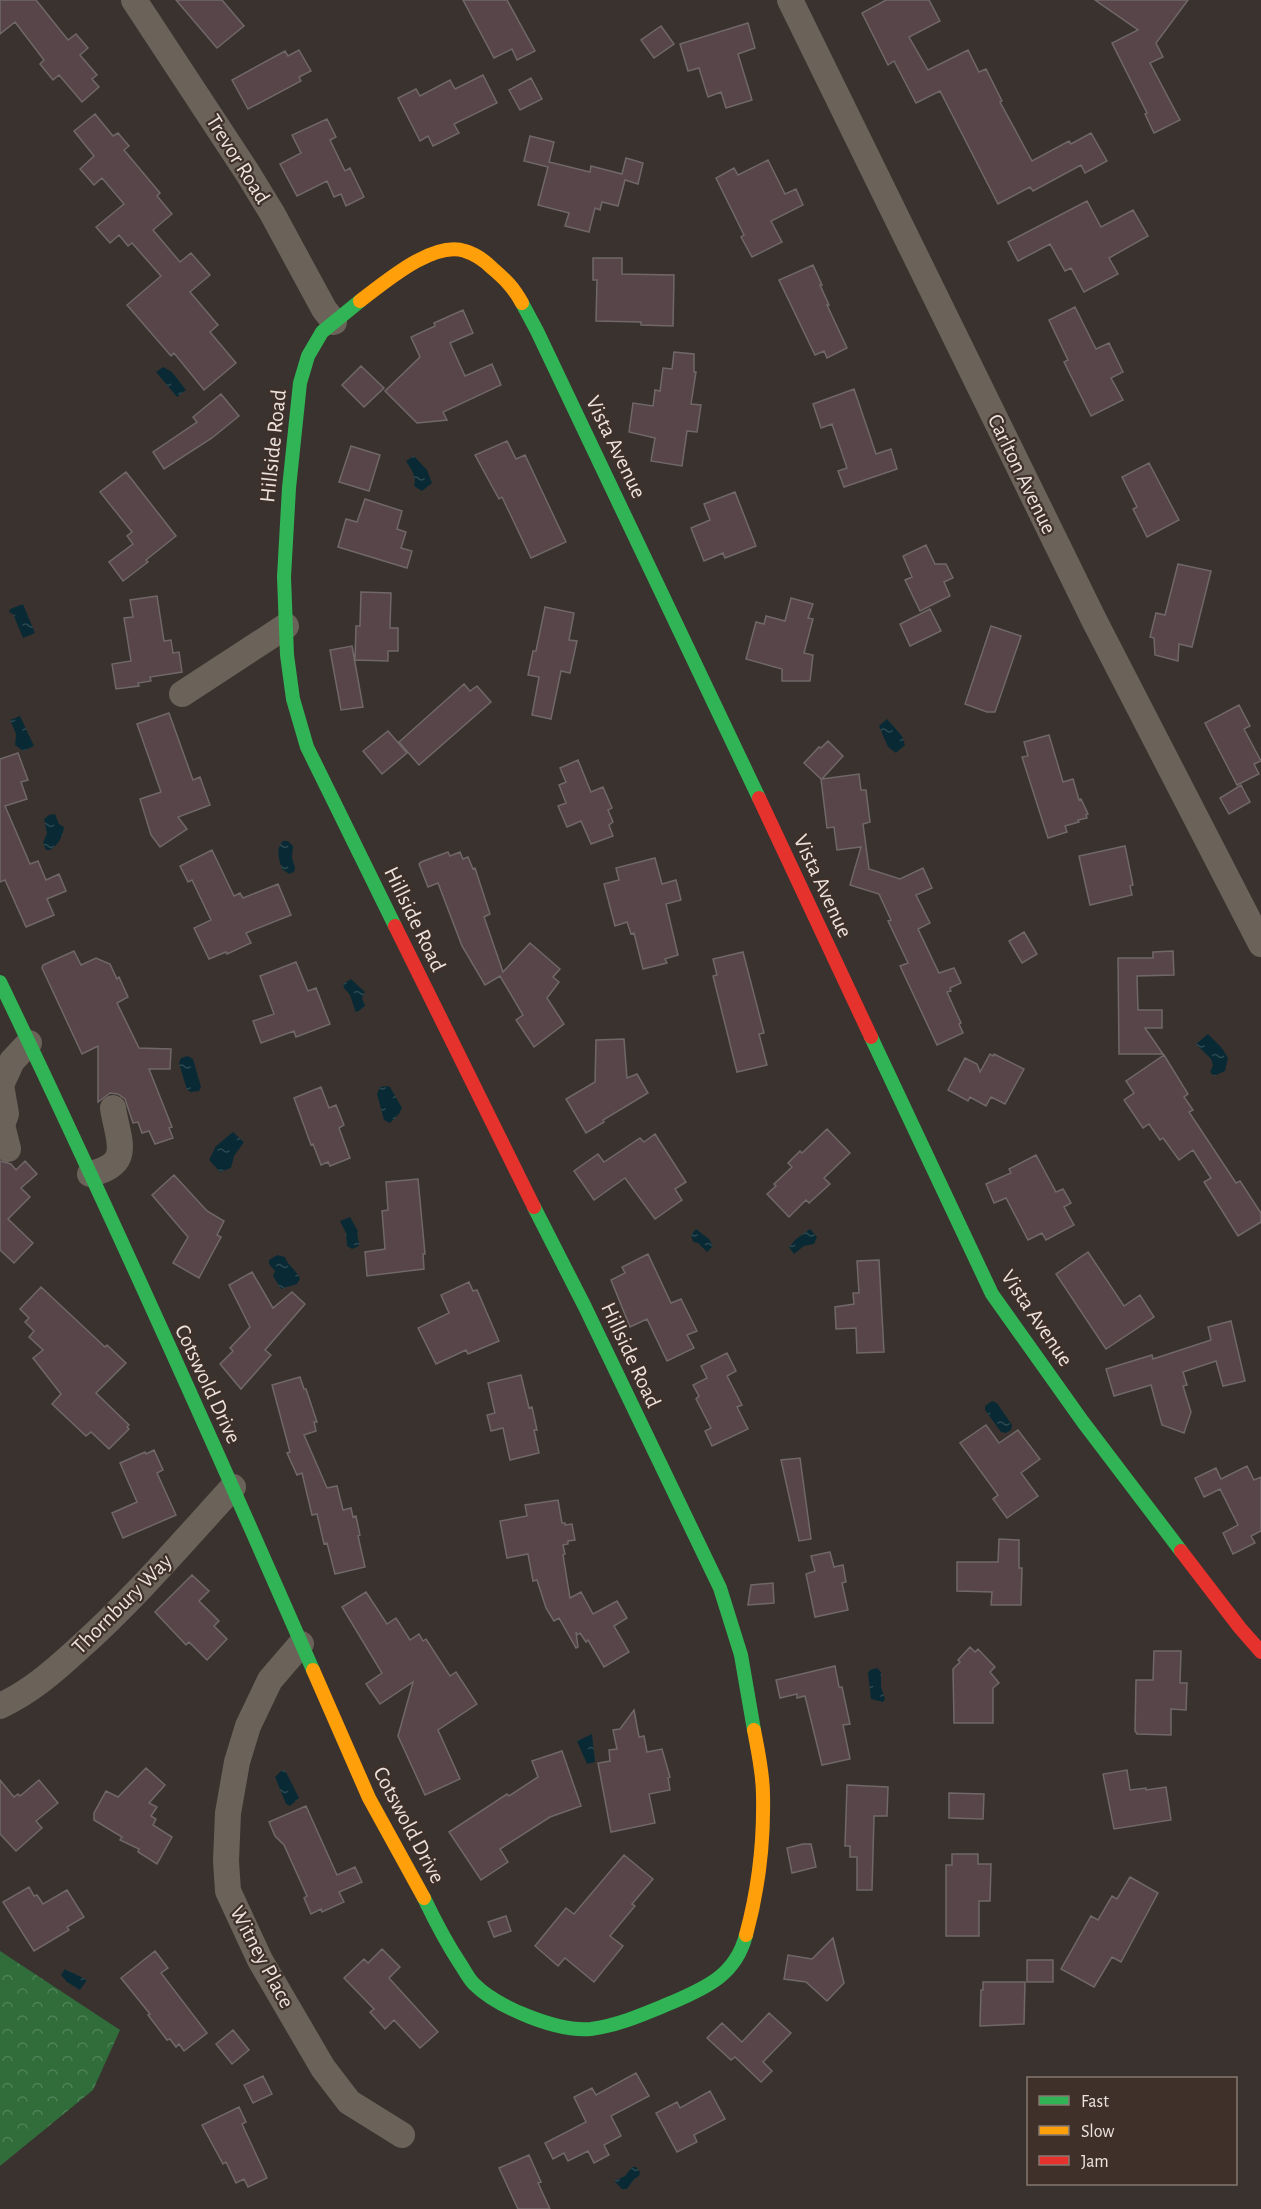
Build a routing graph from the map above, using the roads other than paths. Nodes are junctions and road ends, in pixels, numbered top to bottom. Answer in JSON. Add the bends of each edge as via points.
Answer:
{"nodes":[{"id":1,"x":134,"y":0,"type":"edge"},
{"id":2,"x":790,"y":0,"type":"edge"},
{"id":3,"x":334,"y":322,"type":"junction"},
{"id":4,"x":286,"y":626,"type":"junction"},
{"id":5,"x":182,"y":694,"type":"dead end"},
{"id":6,"x":1261,"y":944,"type":"edge"},
{"id":7,"x":0,"y":982,"type":"edge"},
{"id":8,"x":30,"y":1043,"type":"junction"},
{"id":9,"x":112,"y":1108,"type":"dead end"},
{"id":10,"x":8,"y":1149,"type":"dead end"},
{"id":11,"x":90,"y":1174,"type":"junction"},
{"id":12,"x":232,"y":1487,"type":"junction"},
{"id":13,"x":680,"y":1503,"type":"joint"},
{"id":14,"x":301,"y":1644,"type":"junction"},
{"id":15,"x":1261,"y":1652,"type":"edge"},
{"id":16,"x":0,"y":1706,"type":"edge"},
{"id":17,"x":402,"y":2135,"type":"dead end"}],
"edges":[{"from":1,"to":3,"type":"street","name":"Trevor Road","via":[[228,140]]},
{"from":2,"to":6,"type":"street","name":"Carlton Avenue","via":[[1094,620]]},
{"from":3,"to":4,"type":"street","name":"Hillside Road","via":[[322,332],[308,356],[300,383],[289,488],[284,577]]},
{"from":3,"to":15,"type":"street","name":"Vista Avenue","via":[[402,268],[443,250],[464,250],[483,260],[511,284],[658,583],[992,1294],[1083,1422]]},
{"from":4,"to":5,"type":"street"},
{"from":4,"to":13,"type":"street","name":"Hillside Road","via":[[293,699],[307,747]]},
{"from":7,"to":8,"type":"street","name":"Cotswold Drive"},
{"from":8,"to":10,"type":"street","via":[[12,1061],[1,1084],[6,1114],[2,1125]]},
{"from":8,"to":11,"type":"street","name":"Cotswold Drive"},
{"from":9,"to":11,"type":"street","via":[[122,1149],[105,1171]]},
{"from":11,"to":12,"type":"street","name":"Cotswold Drive"},
{"from":12,"to":14,"type":"street","name":"Cotswold Drive"},
{"from":12,"to":16,"type":"street","name":"Thornbury Way","via":[[114,1617],[40,1683]]},
{"from":13,"to":14,"type":"street","name":"Cotswold Drive","via":[[720,1588],[741,1655],[763,1794],[761,1847],[751,1918],[742,1951],[730,1968],[707,1987],[631,2020],[589,2029],[546,2023],[507,2008],[474,1984],[446,1943],[369,1798]]},
{"from":14,"to":17,"type":"street","name":"Witney Place","via":[[270,1680],[248,1726],[237,1762],[228,1812],[228,1891],[260,1960],[323,2068],[349,2102]]}]}
